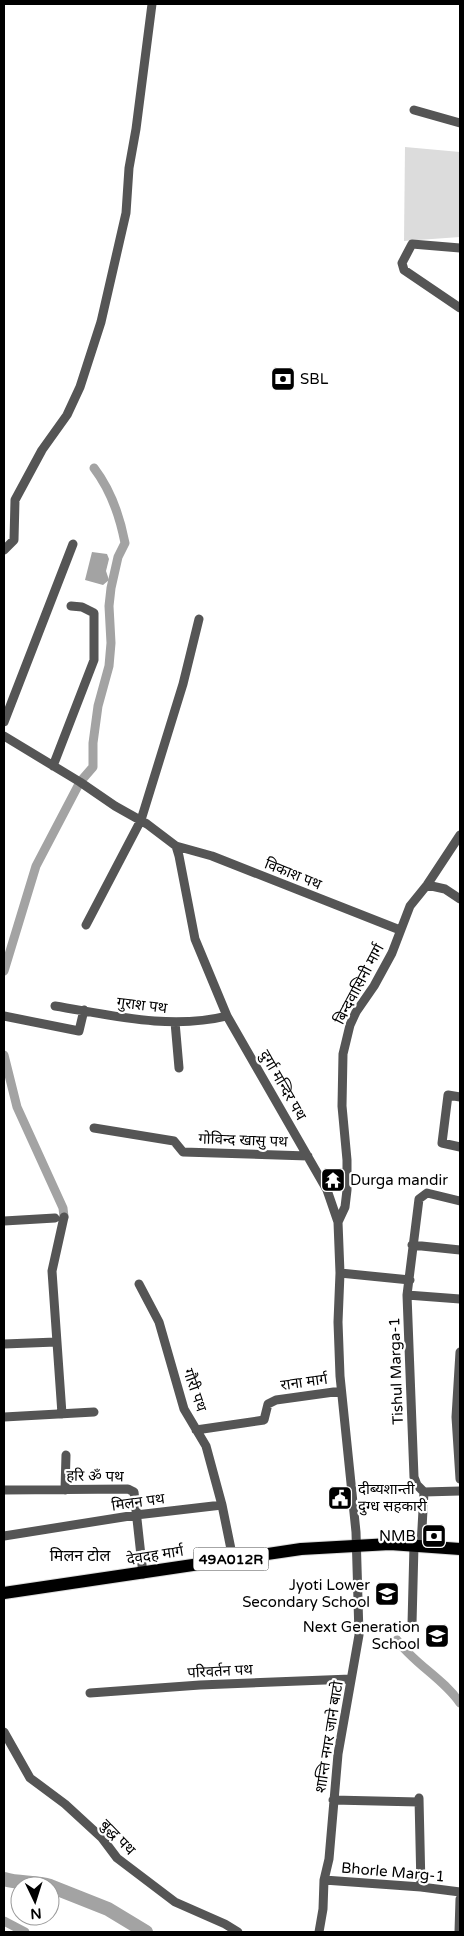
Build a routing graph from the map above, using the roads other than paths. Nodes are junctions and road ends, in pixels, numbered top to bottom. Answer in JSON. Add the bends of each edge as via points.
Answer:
{"nodes":[{"id":1,"x":152,"y":4,"type":"edge"},
{"id":2,"x":414,"y":110,"type":"dead end"},
{"id":3,"x":460,"y":123,"type":"edge"},
{"id":4,"x":460,"y":248,"type":"edge"},
{"id":5,"x":460,"y":308,"type":"edge"},
{"id":6,"x":73,"y":544,"type":"dead end"},
{"id":7,"x":4,"y":550,"type":"edge"},
{"id":8,"x":71,"y":606,"type":"dead end"},
{"id":9,"x":199,"y":619,"type":"dead end"},
{"id":10,"x":4,"y":722,"type":"edge"},
{"id":11,"x":4,"y":736,"type":"edge"},
{"id":12,"x":53,"y":766,"type":"junction"},
{"id":13,"x":140,"y":820,"type":"junction"},
{"id":14,"x":460,"y":835,"type":"edge"},
{"id":15,"x":176,"y":846,"type":"junction"},
{"id":16,"x":427,"y":885,"type":"junction"},
{"id":17,"x":460,"y":898,"type":"edge"},
{"id":18,"x":86,"y":925,"type":"dead end"},
{"id":19,"x":400,"y":930,"type":"junction"},
{"id":20,"x":55,"y":1006,"type":"dead end"},
{"id":21,"x":84,"y":1010,"type":"junction"},
{"id":22,"x":4,"y":1016,"type":"edge"},
{"id":23,"x":227,"y":1016,"type":"junction"},
{"id":24,"x":175,"y":1022,"type":"junction"},
{"id":25,"x":179,"y":1068,"type":"dead end"},
{"id":26,"x":460,"y":1097,"type":"edge"},
{"id":27,"x":94,"y":1128,"type":"dead end"},
{"id":28,"x":460,"y":1147,"type":"edge"},
{"id":29,"x":308,"y":1156,"type":"junction"},
{"id":30,"x":460,"y":1201,"type":"edge"},
{"id":31,"x":64,"y":1217,"type":"dead end"},
{"id":32,"x":54,"y":1218,"type":"dead end"},
{"id":33,"x":4,"y":1221,"type":"edge"},
{"id":34,"x":338,"y":1222,"type":"junction"},
{"id":35,"x":412,"y":1246,"type":"junction"},
{"id":36,"x":460,"y":1250,"type":"edge"},
{"id":37,"x":340,"y":1273,"type":"junction"},
{"id":38,"x":410,"y":1280,"type":"junction"},
{"id":39,"x":139,"y":1284,"type":"dead end"},
{"id":40,"x":407,"y":1295,"type":"junction"},
{"id":41,"x":460,"y":1300,"type":"edge"},
{"id":42,"x":56,"y":1342,"type":"junction"},
{"id":43,"x":4,"y":1344,"type":"edge"},
{"id":44,"x":460,"y":1352,"type":"edge"},
{"id":45,"x":341,"y":1391,"type":"junction"},
{"id":46,"x":94,"y":1412,"type":"dead end"},
{"id":47,"x":62,"y":1414,"type":"junction"},
{"id":48,"x":4,"y":1417,"type":"edge"},
{"id":49,"x":196,"y":1430,"type":"junction"},
{"id":50,"x":66,"y":1455,"type":"dead end"},
{"id":51,"x":460,"y":1479,"type":"edge"},
{"id":52,"x":4,"y":1490,"type":"edge"},
{"id":53,"x":65,"y":1490,"type":"junction"},
{"id":54,"x":460,"y":1491,"type":"edge"},
{"id":55,"x":424,"y":1492,"type":"junction"},
{"id":56,"x":222,"y":1505,"type":"junction"},
{"id":57,"x":136,"y":1515,"type":"junction"},
{"id":58,"x":4,"y":1536,"type":"edge"},
{"id":59,"x":418,"y":1545,"type":"junction"},
{"id":60,"x":356,"y":1546,"type":"junction"},
{"id":61,"x":460,"y":1549,"type":"edge"},
{"id":62,"x":233,"y":1558,"type":"junction"},
{"id":63,"x":142,"y":1574,"type":"junction"},
{"id":64,"x":4,"y":1593,"type":"edge"},
{"id":65,"x":412,"y":1624,"type":"dead end"},
{"id":66,"x":351,"y":1679,"type":"junction"},
{"id":67,"x":90,"y":1693,"type":"dead end"},
{"id":68,"x":4,"y":1732,"type":"edge"},
{"id":69,"x":333,"y":1800,"type":"junction"},
{"id":70,"x":324,"y":1880,"type":"junction"},
{"id":71,"x":421,"y":1887,"type":"junction"},
{"id":72,"x":460,"y":1892,"type":"edge"},
{"id":73,"x":460,"y":1899,"type":"edge"},
{"id":74,"x":238,"y":1932,"type":"edge"},
{"id":75,"x":319,"y":1932,"type":"edge"},
{"id":76,"x":459,"y":1932,"type":"edge"}],
"edges":[{"from":1,"to":7,"type":"street","via":[[129,168],[126,213],[101,322],[67,415],[42,450],[15,500],[14,540]]},
{"from":2,"to":3,"type":"street"},
{"from":4,"to":5,"type":"street","via":[[412,244],[402,263],[404,270]]},
{"from":6,"to":10,"type":"street"},
{"from":8,"to":12,"type":"street","via":[[94,613],[94,660]]},
{"from":9,"to":13,"type":"street","via":[[183,684]]},
{"from":11,"to":12,"type":"street"},
{"from":12,"to":13,"type":"street"},
{"from":13,"to":15,"type":"street"},
{"from":13,"to":18,"type":"street"},
{"from":14,"to":16,"type":"street","name":"बिन्दवासिनी मार्ग"},
{"from":15,"to":19,"type":"street","name":"विकाश पथ","via":[[212,856]]},
{"from":15,"to":23,"type":"street","name":"दुर्गा मन्दिर पथ","via":[[195,939]]},
{"from":16,"to":17,"type":"street"},
{"from":16,"to":19,"type":"street","name":"बिन्दवासिनी मार्ग","via":[[410,906]]},
{"from":19,"to":34,"type":"street","name":"बिन्दवासिनी मार्ग","via":[[392,953],[356,1012],[346,1038],[342,1106],[347,1184],[345,1207]]},
{"from":20,"to":21,"type":"street","name":"गुराश पथ"},
{"from":21,"to":22,"type":"street","via":[[79,1031]]},
{"from":21,"to":24,"type":"street","name":"गुराश पथ","via":[[148,1021]]},
{"from":23,"to":24,"type":"street","name":"गुराश पथ"},
{"from":23,"to":29,"type":"street","name":"दुर्गा मन्दिर पथ"},
{"from":24,"to":25,"type":"street"},
{"from":26,"to":28,"type":"street","via":[[448,1095],[442,1143]]},
{"from":27,"to":29,"type":"street","name":"गोविन्द खासु पथ","via":[[174,1141],[183,1152]]},
{"from":29,"to":34,"type":"street","name":"दुर्गा मन्दिर पथ","via":[[327,1190]]},
{"from":30,"to":35,"type":"street","name":"Tishul Marga-1","via":[[427,1193],[419,1199]]},
{"from":31,"to":42,"type":"street","via":[[52,1271]]},
{"from":32,"to":33,"type":"street"},
{"from":34,"to":37,"type":"street","name":"दुर्गा मन्दिर पथ"},
{"from":35,"to":36,"type":"street"},
{"from":35,"to":38,"type":"street","name":"Tishul Marga-1"},
{"from":37,"to":38,"type":"street"},
{"from":37,"to":45,"type":"street","name":"दुर्गा मन्दिर पथ","via":[[338,1344]]},
{"from":38,"to":40,"type":"street","name":"Tishul Marga-1"},
{"from":39,"to":49,"type":"street","name":"गौरी पथ","via":[[159,1322],[184,1409]]},
{"from":40,"to":41,"type":"street"},
{"from":40,"to":55,"type":"street","name":"Tishul Marga-1","via":[[414,1477]]},
{"from":42,"to":43,"type":"street"},
{"from":42,"to":47,"type":"street"},
{"from":44,"to":51,"type":"street","via":[[456,1416]]},
{"from":45,"to":49,"type":"street","name":"राना मार्ग","via":[[276,1400],[268,1404],[264,1420]]},
{"from":45,"to":60,"type":"street","name":"दुर्गा मन्दिर पथ"},
{"from":46,"to":47,"type":"street"},
{"from":47,"to":48,"type":"street"},
{"from":49,"to":56,"type":"street","name":"गौरी पथ","via":[[206,1446]]},
{"from":50,"to":53,"type":"street"},
{"from":52,"to":53,"type":"street","name":"हरि ॐ पथ"},
{"from":53,"to":57,"type":"street","name":"हरि ॐ पथ","via":[[128,1489],[135,1495]]},
{"from":54,"to":55,"type":"street"},
{"from":55,"to":59,"type":"street"},
{"from":56,"to":57,"type":"street","name":"मिलन पथ"},
{"from":56,"to":62,"type":"street"},
{"from":57,"to":58,"type":"street","name":"मिलन पथ"},
{"from":57,"to":63,"type":"street","name":"हरि ॐ पथ"},
{"from":59,"to":60,"type":"main road","name":"देवदह मार्ग","number":"49A012R"},
{"from":59,"to":61,"type":"main road","name":"देवदह मार्ग","number":"49A012R"},
{"from":59,"to":65,"type":"street"},
{"from":60,"to":62,"type":"main road","name":"देवदह मार्ग","number":"49A012R"},
{"from":60,"to":66,"type":"street","name":"शान्ति नगर जाने बाटो","via":[[359,1635]]},
{"from":62,"to":63,"type":"main road","name":"देवदह मार्ग","number":"49A012R"},
{"from":63,"to":64,"type":"main road","name":"देवदह मार्ग","number":"49A012R"},
{"from":66,"to":67,"type":"street","name":"परिवर्तन पथ"},
{"from":66,"to":69,"type":"street","name":"शान्ति नगर जाने बाटो"},
{"from":68,"to":74,"type":"street","name":"बुद्ध पथ","via":[[30,1778],[100,1836],[116,1858],[175,1902]]},
{"from":69,"to":70,"type":"street","name":"शान्ति नगर जाने बाटो"},
{"from":69,"to":71,"type":"street","via":[[419,1800]]},
{"from":70,"to":71,"type":"street","name":"Bhorle Marg-1"},
{"from":70,"to":75,"type":"street","name":"शान्ति नगर जाने बाटो"},
{"from":71,"to":72,"type":"street","name":"Bhorle Marg-1"},
{"from":73,"to":76,"type":"street"}]}
